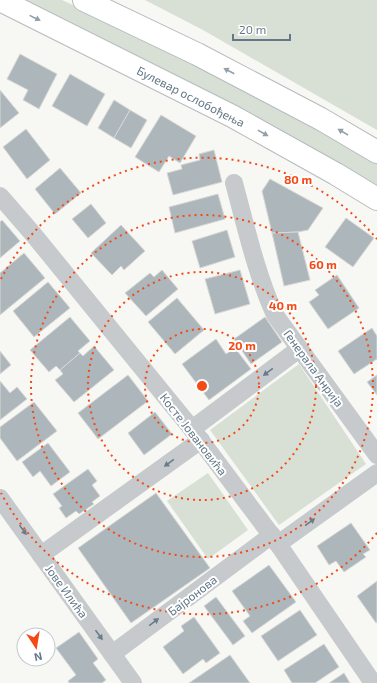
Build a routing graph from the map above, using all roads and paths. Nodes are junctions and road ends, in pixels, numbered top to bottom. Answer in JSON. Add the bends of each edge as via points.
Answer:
{"nodes":[{"id":1,"x":0,"y":0,"type":"edge"},
{"id":2,"x":84,"y":0,"type":"edge"},
{"id":3,"x":377,"y":152,"type":"edge"},
{"id":4,"x":234,"y":183,"type":"dead end"},
{"id":5,"x":0,"y":196,"type":"edge"},
{"id":6,"x":377,"y":199,"type":"edge"},
{"id":7,"x":299,"y":349,"type":"junction"},
{"id":8,"x":196,"y":434,"type":"junction"},
{"id":9,"x":377,"y":454,"type":"edge"},
{"id":10,"x":377,"y":473,"type":"edge"},
{"id":11,"x":0,"y":498,"type":"edge"},
{"id":12,"x":275,"y":540,"type":"junction"},
{"id":13,"x":41,"y":555,"type":"junction"},
{"id":14,"x":112,"y":654,"type":"junction"},
{"id":15,"x":134,"y":683,"type":"edge"},
{"id":16,"x":373,"y":683,"type":"edge"}],
"edges":[{"from":1,"to":6,"type":"main road","name":"Булевар ослобођења","one_way":true,"via":[[232,116]]},
{"from":3,"to":2,"type":"main road","one_way":true,"via":[[321,119],[197,54]]},
{"from":4,"to":7,"type":"street","name":"Генерала Анрија","via":[[267,297],[275,315]]},
{"from":5,"to":8,"type":"street","name":"Косте Јовановића"},
{"from":7,"to":8,"type":"street","one_way":true},
{"from":7,"to":9,"type":"street","name":"Генерала Анрија"},
{"from":8,"to":12,"type":"street","name":"Косте Јовановића"},
{"from":8,"to":13,"type":"street","one_way":true},
{"from":12,"to":10,"type":"street","name":"Бајронова","one_way":true},
{"from":11,"to":13,"type":"street","name":"Јове Илића","one_way":true},
{"from":14,"to":12,"type":"street","name":"Бајронова","one_way":true},
{"from":12,"to":16,"type":"street","name":"Косте Јовановића"},
{"from":13,"to":14,"type":"street","name":"Јове Илића","one_way":true},
{"from":14,"to":15,"type":"street","name":"Јове Илића"}]}
